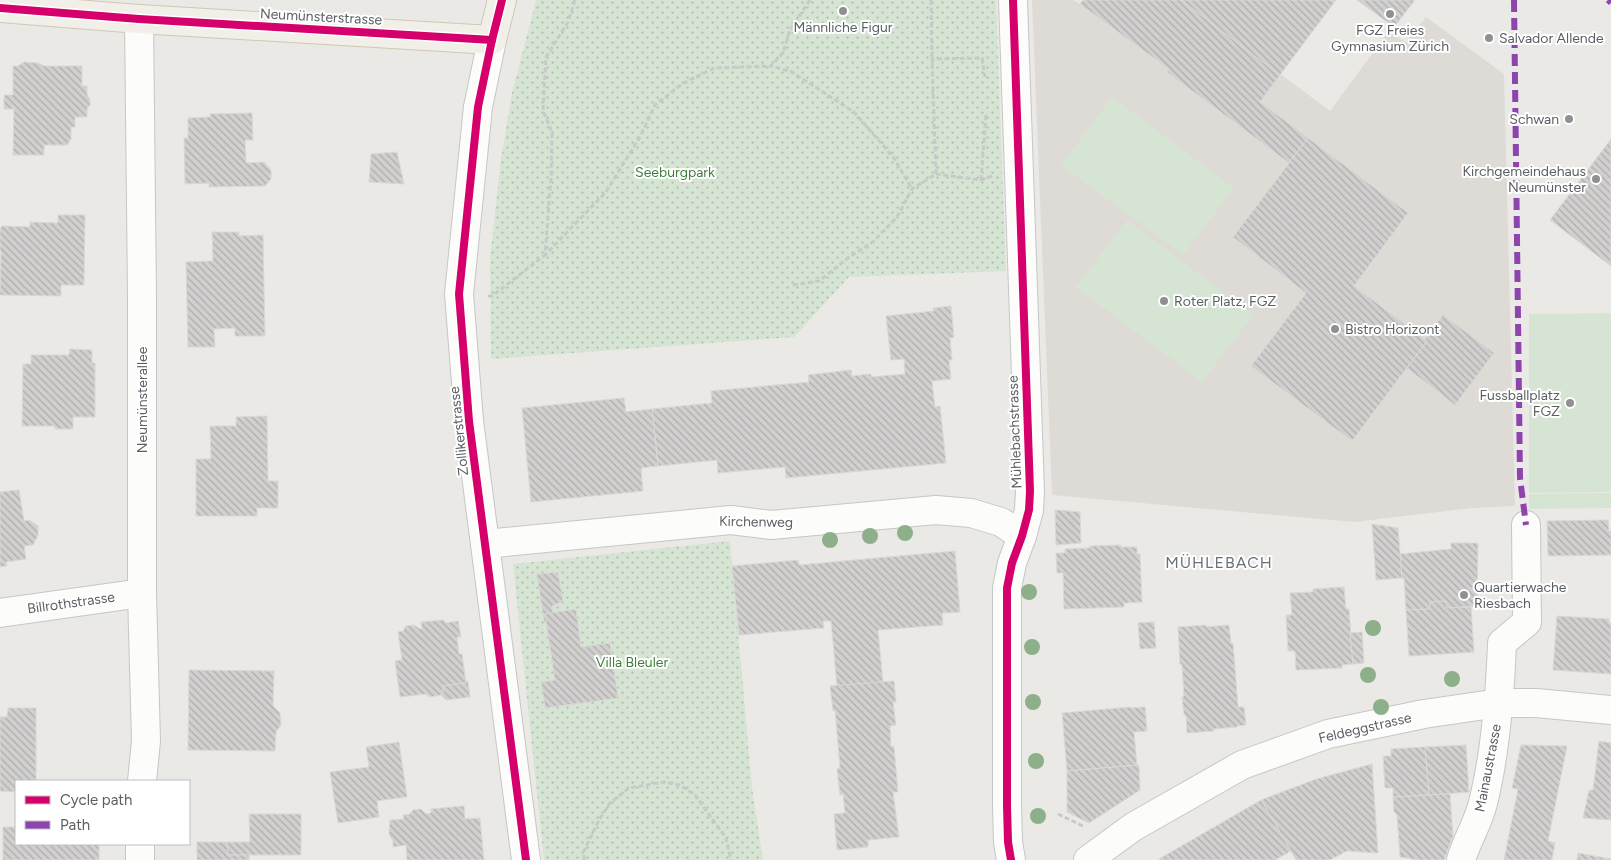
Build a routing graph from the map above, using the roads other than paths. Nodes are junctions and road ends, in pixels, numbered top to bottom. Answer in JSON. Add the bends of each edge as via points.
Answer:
{"nodes":[{"id":1,"x":502,"y":0,"type":"edge"},
{"id":2,"x":1013,"y":0,"type":"edge"},
{"id":3,"x":0,"y":8,"type":"edge"},
{"id":4,"x":139,"y":19,"type":"junction"},
{"id":5,"x":492,"y":40,"type":"junction"},
{"id":6,"x":1526,"y":526,"type":"dead end"},
{"id":7,"x":1022,"y":536,"type":"junction"},
{"id":8,"x":485,"y":544,"type":"junction"},
{"id":9,"x":142,"y":593,"type":"junction"},
{"id":10,"x":0,"y":613,"type":"edge"},
{"id":11,"x":1499,"y":703,"type":"junction"},
{"id":12,"x":1611,"y":710,"type":"edge"},
{"id":13,"x":142,"y":780,"type":"edge"},
{"id":14,"x":526,"y":860,"type":"edge"},
{"id":15,"x":1011,"y":860,"type":"edge"},
{"id":16,"x":1088,"y":860,"type":"edge"},
{"id":17,"x":1461,"y":860,"type":"edge"}],
"edges":[{"from":1,"to":5,"type":"main road","name":"Zollikerstrasse"},
{"from":2,"to":7,"type":"street","name":"Mühlebachstrasse","via":[[1030,468],[1029,510]]},
{"from":3,"to":4,"type":"main road","name":"Neumünsterstrasse"},
{"from":4,"to":5,"type":"main road","name":"Neumünsterstrasse"},
{"from":4,"to":9,"type":"street","name":"Neumünsterallee"},
{"from":5,"to":8,"type":"street","name":"Zollikerstrasse","via":[[478,108],[459,294],[469,422]]},
{"from":6,"to":11,"type":"street","name":"Mainaustrasse","via":[[1527,622],[1502,643]]},
{"from":7,"to":8,"type":"street","name":"Kirchenweg","via":[[1001,522],[971,513],[936,510],[771,525],[732,520]]},
{"from":7,"to":15,"type":"street","name":"Mühlebachstrasse","via":[[1007,588],[1007,806]]},
{"from":8,"to":14,"type":"street","name":"Zollikerstrasse"},
{"from":9,"to":10,"type":"street","name":"Billrothstrasse"},
{"from":9,"to":13,"type":"street","name":"Neumünsterallee","via":[[146,740]]},
{"from":11,"to":12,"type":"street","name":"Feldeggstrasse"},
{"from":11,"to":16,"type":"street","name":"Feldeggstrasse","via":[[1424,714],[1328,734],[1242,765],[1133,827]]},
{"from":11,"to":17,"type":"street","name":"Mainaustrasse","via":[[1484,803]]}]}
